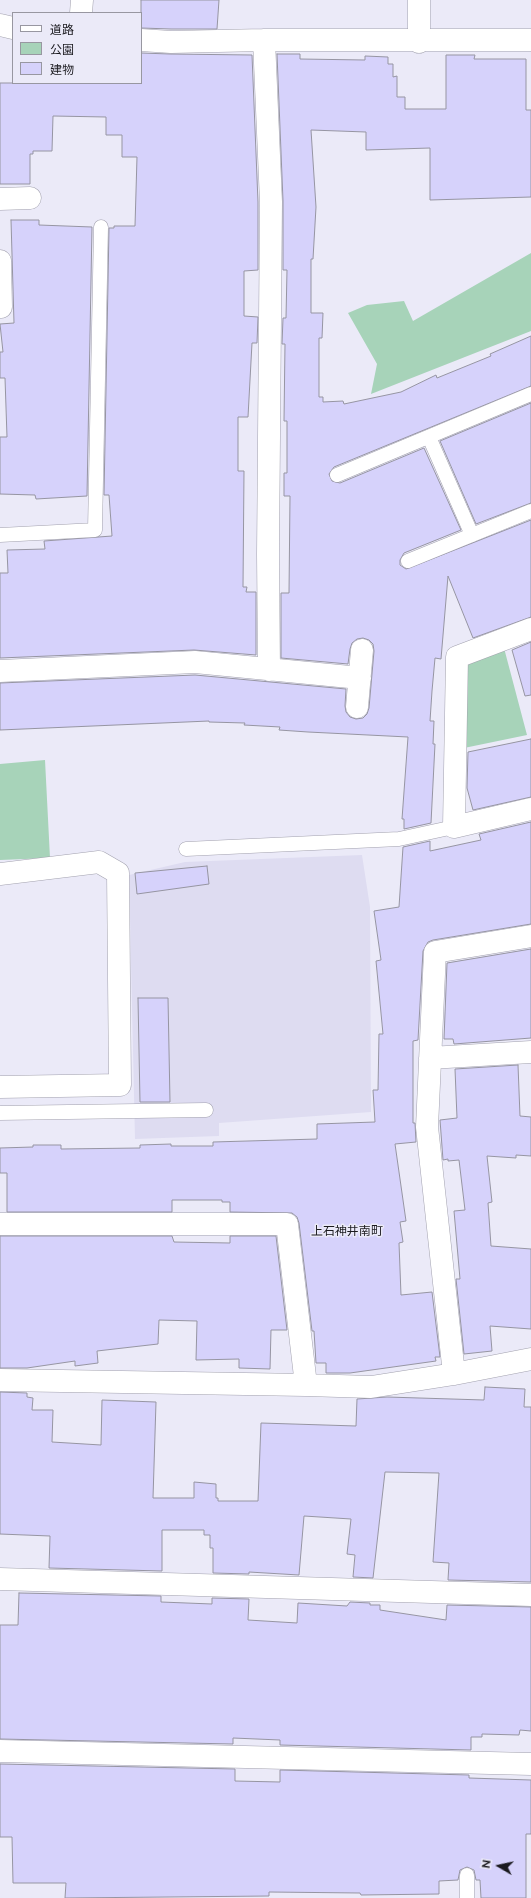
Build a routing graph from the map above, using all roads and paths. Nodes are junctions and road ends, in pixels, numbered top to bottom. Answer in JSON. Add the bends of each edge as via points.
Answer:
{"nodes":[{"id":1,"x":82,"y":0,"type":"edge"},
{"id":2,"x":419,"y":0,"type":"edge"},
{"id":3,"x":81,"y":12,"type":"edge"},
{"id":4,"x":0,"y":25,"type":"edge"},
{"id":5,"x":12,"y":28,"type":"edge"},
{"id":6,"x":142,"y":40,"type":"edge"},
{"id":7,"x":264,"y":40,"type":"junction"},
{"id":8,"x":531,"y":40,"type":"edge"},
{"id":9,"x":419,"y":42,"type":"junction"},
{"id":10,"x":30,"y":198,"type":"dead end"},
{"id":11,"x":0,"y":199,"type":"edge"},
{"id":12,"x":101,"y":226,"type":"dead end"},
{"id":13,"x":0,"y":261,"type":"edge"},
{"id":14,"x":2,"y":307,"type":"dead end"},
{"id":15,"x":531,"y":394,"type":"edge"},
{"id":16,"x":429,"y":437,"type":"junction"},
{"id":17,"x":338,"y":475,"type":"dead end"},
{"id":18,"x":531,"y":511,"type":"edge"},
{"id":19,"x":0,"y":535,"type":"edge"},
{"id":20,"x":472,"y":535,"type":"junction"},
{"id":21,"x":408,"y":561,"type":"dead end"},
{"id":22,"x":531,"y":629,"type":"edge"},
{"id":23,"x":362,"y":650,"type":"dead end"},
{"id":24,"x":269,"y":670,"type":"junction"},
{"id":25,"x":0,"y":671,"type":"edge"},
{"id":26,"x":360,"y":678,"type":"junction"},
{"id":27,"x":358,"y":707,"type":"dead end"},
{"id":28,"x":531,"y":809,"type":"edge"},
{"id":29,"x":454,"y":827,"type":"junction"},
{"id":30,"x":186,"y":849,"type":"dead end"},
{"id":31,"x":0,"y":874,"type":"edge"},
{"id":32,"x":531,"y":936,"type":"edge"},
{"id":33,"x":531,"y":1052,"type":"edge"},
{"id":34,"x":430,"y":1058,"type":"junction"},
{"id":35,"x":0,"y":1087,"type":"edge"},
{"id":36,"x":206,"y":1110,"type":"dead end"},
{"id":37,"x":0,"y":1113,"type":"edge"},
{"id":38,"x":0,"y":1224,"type":"edge"},
{"id":39,"x":531,"y":1359,"type":"edge"},
{"id":40,"x":454,"y":1374,"type":"junction"},
{"id":41,"x":0,"y":1380,"type":"edge"},
{"id":42,"x":306,"y":1385,"type":"junction"},
{"id":43,"x":0,"y":1579,"type":"edge"},
{"id":44,"x":531,"y":1595,"type":"edge"},
{"id":45,"x":0,"y":1750,"type":"edge"},
{"id":46,"x":531,"y":1764,"type":"edge"},
{"id":47,"x":467,"y":1876,"type":"dead end"},
{"id":48,"x":467,"y":1898,"type":"edge"}],
"edges":[{"from":1,"to":3,"type":"street"},
{"from":2,"to":9,"type":"street"},
{"from":4,"to":5,"type":"street"},
{"from":6,"to":7,"type":"street"},
{"from":7,"to":9,"type":"street"},
{"from":7,"to":24,"type":"street","via":[[271,202]]},
{"from":8,"to":9,"type":"street"},
{"from":10,"to":11,"type":"street"},
{"from":12,"to":19,"type":"lane","via":[[95,530]]},
{"from":13,"to":14,"type":"street"},
{"from":15,"to":16,"type":"lane"},
{"from":16,"to":17,"type":"lane"},
{"from":16,"to":20,"type":"lane"},
{"from":18,"to":20,"type":"lane"},
{"from":20,"to":21,"type":"lane"},
{"from":22,"to":29,"type":"street","via":[[457,657]]},
{"from":23,"to":26,"type":"street"},
{"from":24,"to":25,"type":"street","via":[[195,662]]},
{"from":24,"to":26,"type":"street"},
{"from":26,"to":27,"type":"street"},
{"from":28,"to":29,"type":"street"},
{"from":29,"to":30,"type":"lane","via":[[399,840]]},
{"from":31,"to":35,"type":"street","via":[[99,862],[118,873],[120,1085]]},
{"from":32,"to":34,"type":"street","via":[[435,952]]},
{"from":33,"to":34,"type":"street"},
{"from":34,"to":40,"type":"street","via":[[427,1127]]},
{"from":36,"to":37,"type":"lane"},
{"from":38,"to":42,"type":"street","via":[[286,1224]]},
{"from":39,"to":40,"type":"street"},
{"from":40,"to":42,"type":"street","via":[[371,1387]]},
{"from":41,"to":42,"type":"street"},
{"from":43,"to":44,"type":"street"},
{"from":45,"to":46,"type":"street"},
{"from":47,"to":48,"type":"lane"}]}
